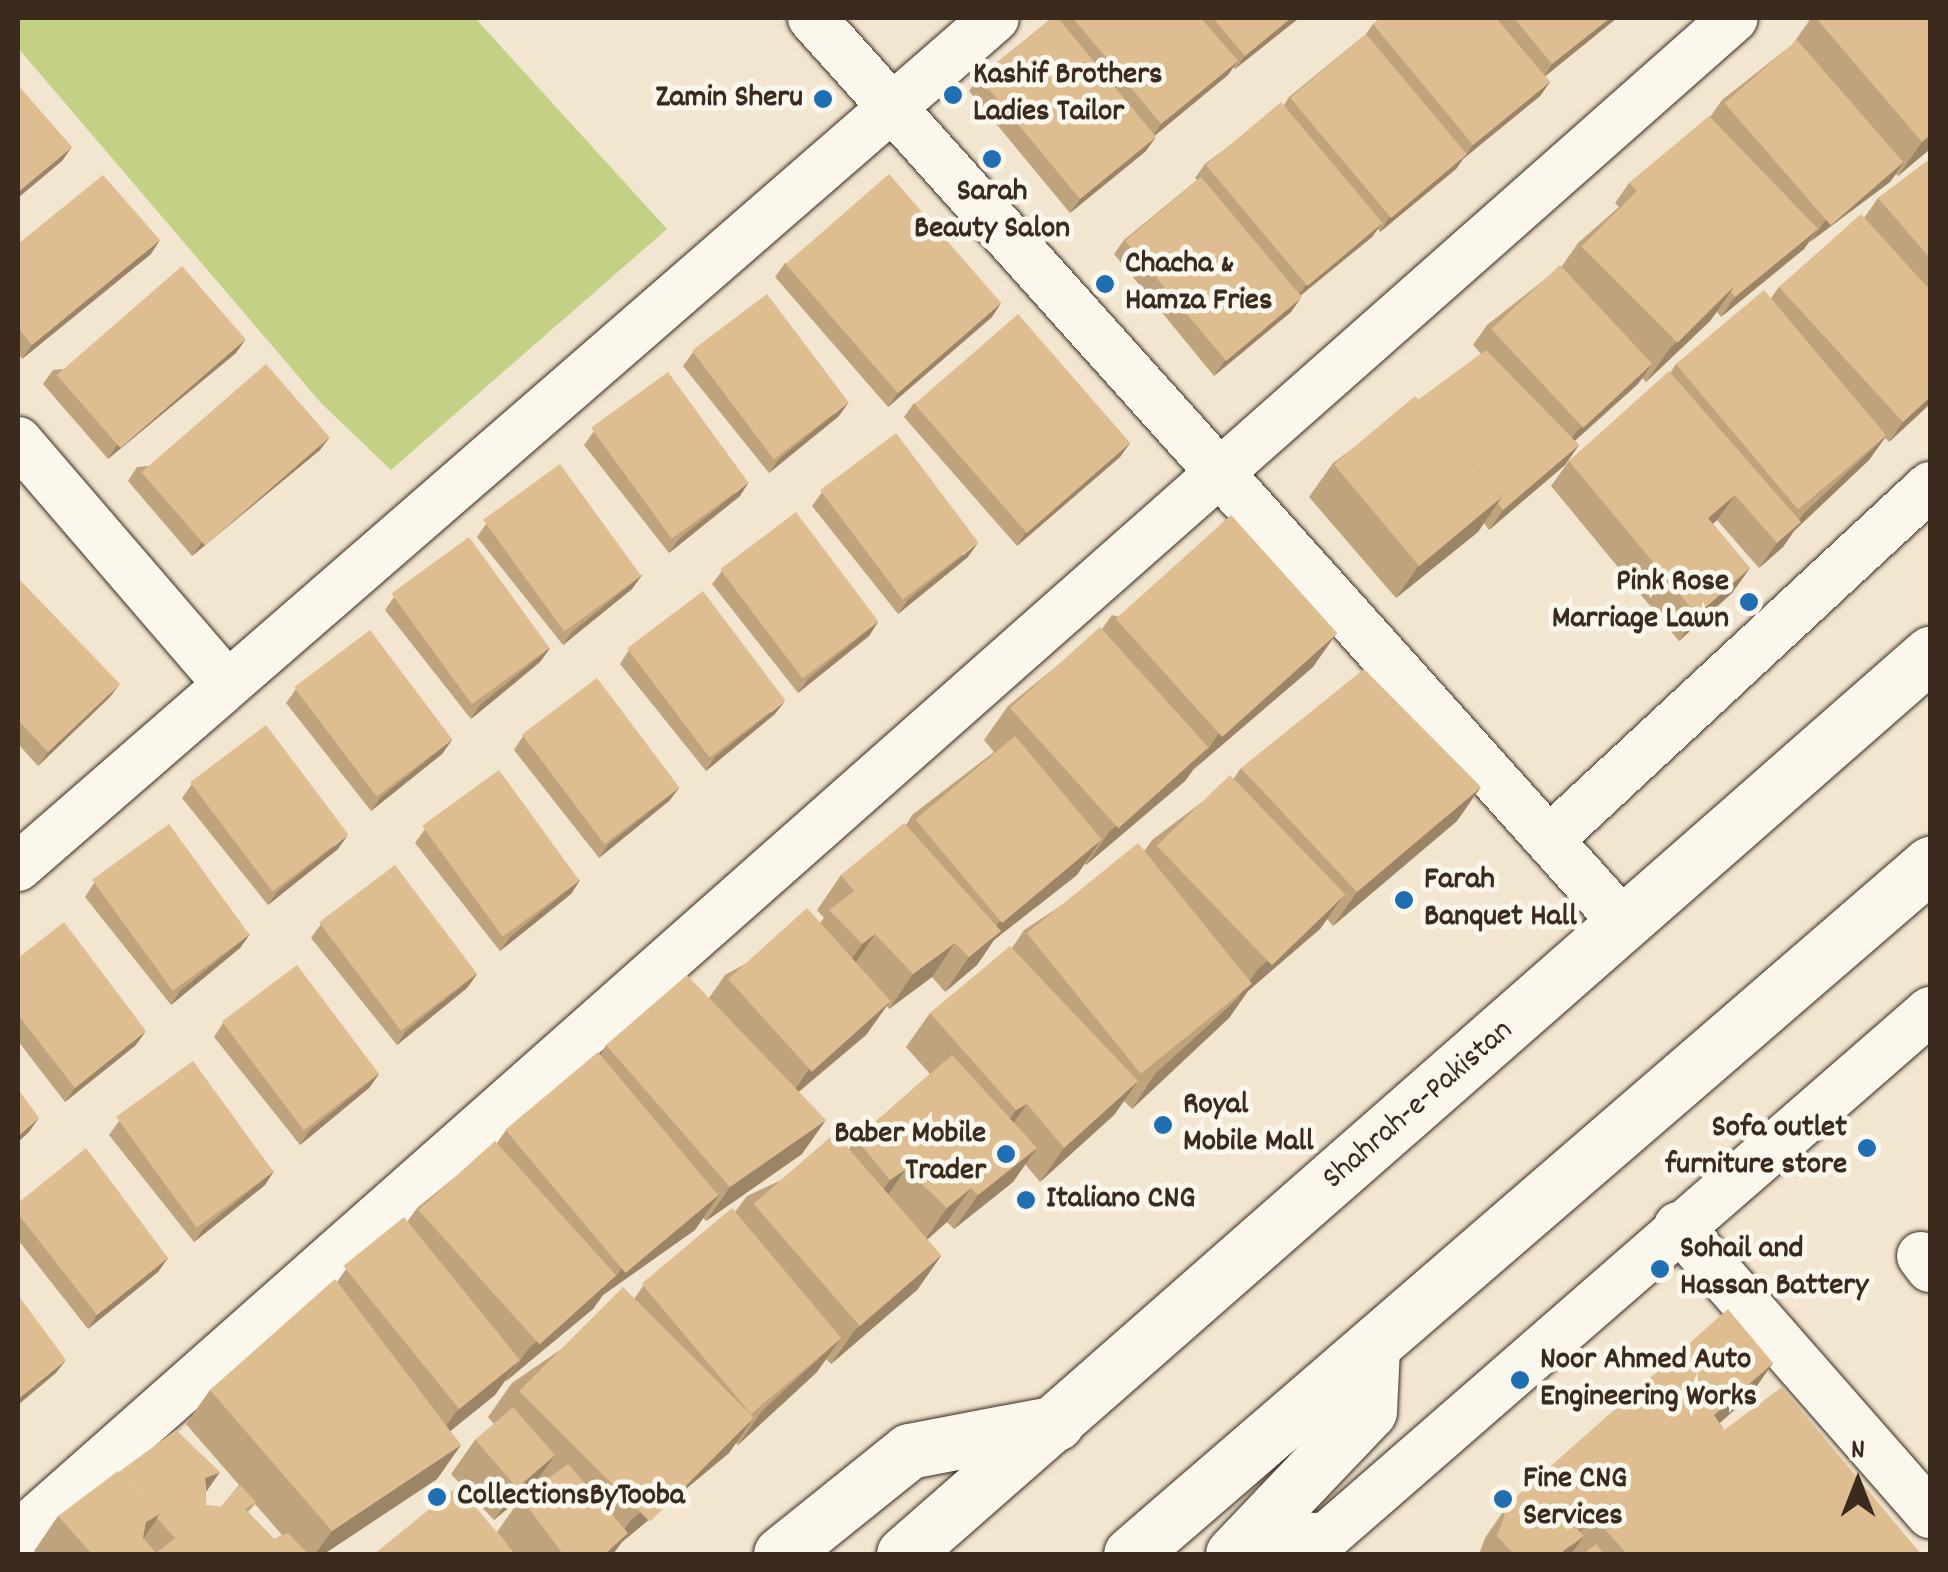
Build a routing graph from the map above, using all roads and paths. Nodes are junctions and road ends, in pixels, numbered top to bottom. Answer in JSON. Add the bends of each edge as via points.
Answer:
{"nodes":[{"id":1,"x":812,"y":18,"type":"edge"},
{"id":2,"x":995,"y":18,"type":"edge"},
{"id":3,"x":1734,"y":18,"type":"edge"},
{"id":4,"x":889,"y":109,"type":"junction"},
{"id":5,"x":18,"y":441,"type":"edge"},
{"id":6,"x":1216,"y":474,"type":"junction"},
{"id":7,"x":1930,"y":486,"type":"edge"},
{"id":8,"x":1930,"y":654,"type":"edge"},
{"id":9,"x":227,"y":684,"type":"junction"},
{"id":10,"x":1550,"y":840,"type":"junction"},
{"id":11,"x":1930,"y":864,"type":"edge"},
{"id":12,"x":18,"y":867,"type":"edge"},
{"id":13,"x":1626,"y":926,"type":"junction"},
{"id":14,"x":1930,"y":1011,"type":"edge"},
{"id":15,"x":1678,"y":1226,"type":"junction"},
{"id":16,"x":1372,"y":1348,"type":"junction"},
{"id":17,"x":1056,"y":1423,"type":"junction"},
{"id":18,"x":1930,"y":1514,"type":"edge"},
{"id":19,"x":18,"y":1535,"type":"edge"},
{"id":20,"x":1242,"y":1545,"type":"edge"},
{"id":21,"x":782,"y":1554,"type":"edge"},
{"id":22,"x":904,"y":1554,"type":"edge"},
{"id":23,"x":1131,"y":1554,"type":"edge"}],
"edges":[{"from":1,"to":4,"type":"street"},
{"from":2,"to":4,"type":"street"},
{"from":3,"to":6,"type":"street"},
{"from":4,"to":6,"type":"street"},
{"from":4,"to":9,"type":"street"},
{"from":5,"to":9,"type":"street"},
{"from":6,"to":10,"type":"street"},
{"from":6,"to":19,"type":"street"},
{"from":7,"to":10,"type":"street"},
{"from":8,"to":13,"type":"main road","name":"Shahrah-e-Pakistan"},
{"from":9,"to":12,"type":"street"},
{"from":10,"to":13,"type":"street"},
{"from":11,"to":16,"type":"main road"},
{"from":13,"to":17,"type":"main road","name":"Shahrah-e-Pakistan"},
{"from":14,"to":15,"type":"street"},
{"from":15,"to":18,"type":"street"},
{"from":15,"to":20,"type":"street","via":[[1326,1537]]},
{"from":16,"to":20,"type":"main road","via":[[1369,1411]]},
{"from":16,"to":23,"type":"main road"},
{"from":17,"to":21,"type":"main road","via":[[908,1450]]},
{"from":17,"to":22,"type":"main road","name":"Shahrah-e-Pakistan"}]}
